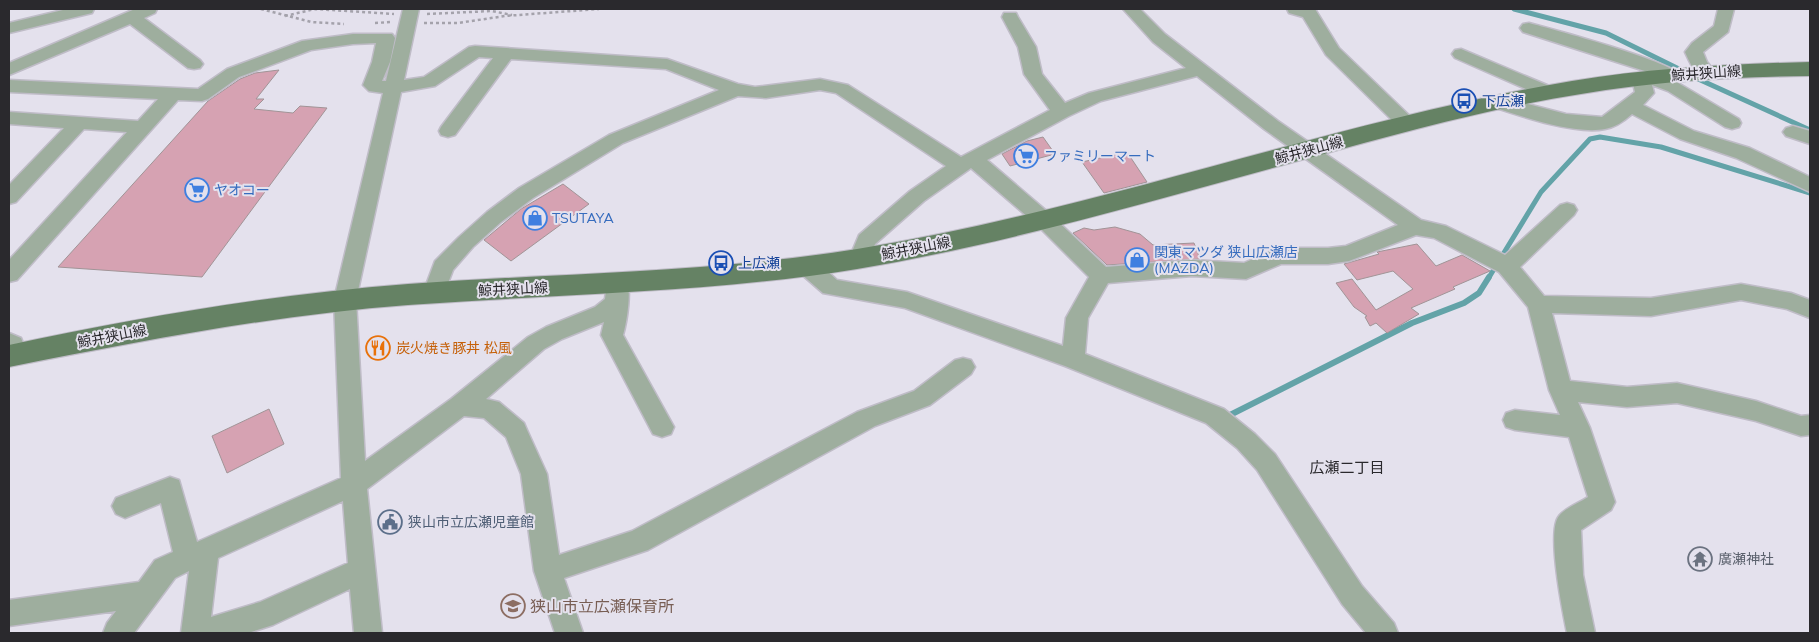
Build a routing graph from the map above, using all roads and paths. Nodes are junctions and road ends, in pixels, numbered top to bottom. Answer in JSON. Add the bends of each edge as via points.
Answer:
{"nodes":[{"id":1,"x":86,"y":9,"type":"edge"},
{"id":2,"x":149,"y":9,"type":"edge"},
{"id":3,"x":261,"y":9,"type":"edge"},
{"id":4,"x":599,"y":9,"type":"edge"},
{"id":5,"x":1132,"y":9,"type":"edge"},
{"id":6,"x":1141,"y":9,"type":"edge"},
{"id":7,"x":1296,"y":9,"type":"edge"},
{"id":8,"x":1726,"y":9,"type":"edge"},
{"id":9,"x":512,"y":15,"type":"junction"},
{"id":10,"x":285,"y":16,"type":"junction"},
{"id":11,"x":132,"y":17,"type":"junction"},
{"id":12,"x":1010,"y":17,"type":"dead end"},
{"id":13,"x":403,"y":20,"type":"edge"},
{"id":14,"x":371,"y":23,"type":"dead end"},
{"id":15,"x":353,"y":24,"type":"dead end"},
{"id":16,"x":9,"y":28,"type":"edge"},
{"id":17,"x":1530,"y":28,"type":"dead end"},
{"id":18,"x":506,"y":53,"type":"junction"},
{"id":19,"x":1461,"y":54,"type":"dead end"},
{"id":20,"x":194,"y":64,"type":"dead end"},
{"id":21,"x":1810,"y":69,"type":"edge"},
{"id":22,"x":9,"y":70,"type":"edge"},
{"id":23,"x":1200,"y":70,"type":"junction"},
{"id":24,"x":1674,"y":75,"type":"junction"},
{"id":25,"x":9,"y":86,"type":"edge"},
{"id":26,"x":394,"y":87,"type":"junction"},
{"id":27,"x":734,"y":90,"type":"junction"},
{"id":28,"x":1548,"y":92,"type":"junction"},
{"id":29,"x":173,"y":94,"type":"junction"},
{"id":30,"x":1496,"y":102,"type":"junction"},
{"id":31,"x":1631,"y":106,"type":"junction"},
{"id":32,"x":1062,"y":112,"type":"junction"},
{"id":33,"x":10,"y":120,"type":"edge"},
{"id":34,"x":79,"y":123,"type":"junction"},
{"id":35,"x":1732,"y":123,"type":"dead end"},
{"id":36,"x":1407,"y":124,"type":"junction"},
{"id":37,"x":141,"y":127,"type":"junction"},
{"id":38,"x":448,"y":130,"type":"dead end"},
{"id":39,"x":1308,"y":150,"type":"junction"},
{"id":40,"x":966,"y":162,"type":"junction"},
{"id":41,"x":1810,"y":184,"type":"edge"},
{"id":42,"x":9,"y":197,"type":"edge"},
{"id":43,"x":1566,"y":210,"type":"dead end"},
{"id":44,"x":1043,"y":219,"type":"junction"},
{"id":45,"x":1415,"y":227,"type":"junction"},
{"id":46,"x":860,"y":259,"type":"junction"},
{"id":47,"x":1504,"y":264,"type":"junction"},
{"id":48,"x":808,"y":267,"type":"junction"},
{"id":49,"x":9,"y":274,"type":"edge"},
{"id":50,"x":1100,"y":275,"type":"junction"},
{"id":51,"x":434,"y":293,"type":"junction"},
{"id":52,"x":617,"y":293,"type":"junction"},
{"id":53,"x":345,"y":300,"type":"junction"},
{"id":54,"x":1538,"y":304,"type":"junction"},
{"id":55,"x":1810,"y":309,"type":"edge"},
{"id":56,"x":11,"y":351,"type":"edge"},
{"id":57,"x":1073,"y":359,"type":"junction"},
{"id":58,"x":963,"y":367,"type":"dead end"},
{"id":59,"x":1561,"y":390,"type":"junction"},
{"id":60,"x":460,"y":406,"type":"junction"},
{"id":61,"x":1515,"y":420,"type":"dead end"},
{"id":62,"x":1810,"y":425,"type":"edge"},
{"id":63,"x":662,"y":426,"type":"dead end"},
{"id":64,"x":1578,"y":428,"type":"junction"},
{"id":65,"x":354,"y":484,"type":"junction"},
{"id":66,"x":125,"y":506,"type":"dead end"},
{"id":67,"x":197,"y":555,"type":"junction"},
{"id":68,"x":363,"y":570,"type":"junction"},
{"id":69,"x":548,"y":572,"type":"junction"},
{"id":70,"x":146,"y":594,"type":"junction"},
{"id":71,"x":9,"y":613,"type":"edge"},
{"id":72,"x":117,"y":633,"type":"edge"},
{"id":73,"x":195,"y":633,"type":"edge"},
{"id":74,"x":204,"y":633,"type":"edge"},
{"id":75,"x":368,"y":633,"type":"edge"},
{"id":76,"x":569,"y":633,"type":"edge"},
{"id":77,"x":1384,"y":633,"type":"edge"},
{"id":78,"x":1581,"y":633,"type":"edge"}],
"edges":[{"from":1,"to":16,"type":"street"},
{"from":2,"to":11,"type":"street"},
{"from":3,"to":10,"type":"path"},
{"from":4,"to":9,"type":"path"},
{"from":5,"to":6,"type":"street"},
{"from":5,"to":23,"type":"street","via":[[1159,38]]},
{"from":7,"to":36,"type":"street","via":[[1309,14],[1332,51]]},
{"from":8,"to":24,"type":"street","via":[[1722,28],[1694,52],[1699,64]]},
{"from":9,"to":13,"type":"path","via":[[458,23]]},
{"from":9,"to":13,"type":"path","via":[[492,11]]},
{"from":10,"to":13,"type":"path","via":[[315,9]]},
{"from":10,"to":15,"type":"path","via":[[319,23]]},
{"from":11,"to":20,"type":"street"},
{"from":11,"to":22,"type":"street"},
{"from":12,"to":32,"type":"street","via":[[1027,47],[1033,74]]},
{"from":13,"to":14,"type":"path"},
{"from":13,"to":26,"type":"street"},
{"from":13,"to":26,"type":"street","via":[[374,75],[372,86]]},
{"from":13,"to":29,"type":"street","via":[[346,40],[308,45],[233,73],[202,95]]},
{"from":17,"to":24,"type":"street"},
{"from":18,"to":26,"type":"street","via":[[476,51],[429,82]]},
{"from":18,"to":27,"type":"street","via":[[666,64]]},
{"from":18,"to":38,"type":"street"},
{"from":19,"to":28,"type":"street"},
{"from":21,"to":24,"type":"main road","name":"鯨井狭山線"},
{"from":23,"to":32,"type":"street","via":[[1095,97]]},
{"from":23,"to":39,"type":"street","via":[[1271,126]]},
{"from":24,"to":28,"type":"main road","name":"鯨井狭山線"},
{"from":24,"to":31,"type":"street","via":[[1644,93]]},
{"from":24,"to":35,"type":"street","via":[[1674,87]]},
{"from":25,"to":29,"type":"street"},
{"from":26,"to":53,"type":"street"},
{"from":27,"to":40,"type":"street","via":[[757,93],[829,84]]},
{"from":27,"to":51,"type":"street","via":[[616,139],[526,193],[494,217],[443,267]]},
{"from":28,"to":30,"type":"main road","name":"鯨井狭山線"},
{"from":29,"to":37,"type":"street"},
{"from":30,"to":31,"type":"street","via":[[1522,111],[1589,123],[1606,123]]},
{"from":30,"to":36,"type":"main road","name":"鯨井狭山線"},
{"from":31,"to":41,"type":"street","via":[[1687,135],[1743,153]]},
{"from":32,"to":40,"type":"street"},
{"from":33,"to":34,"type":"street"},
{"from":34,"to":37,"type":"street"},
{"from":34,"to":42,"type":"street"},
{"from":36,"to":39,"type":"main road","name":"鯨井狭山線"},
{"from":37,"to":49,"type":"street"},
{"from":39,"to":44,"type":"main road","name":"鯨井狭山線"},
{"from":39,"to":45,"type":"street"},
{"from":40,"to":44,"type":"street"},
{"from":40,"to":46,"type":"street","via":[[917,196],[866,240]]},
{"from":43,"to":47,"type":"street"},
{"from":44,"to":46,"type":"main road","name":"鯨井狭山線"},
{"from":44,"to":50,"type":"street"},
{"from":45,"to":47,"type":"street","via":[[1440,231]]},
{"from":45,"to":50,"type":"street","via":[[1349,253],[1278,256],[1246,271],[1192,268]]},
{"from":46,"to":48,"type":"main road","name":"鯨井狭山線"},
{"from":47,"to":54,"type":"street"},
{"from":48,"to":52,"type":"main road","name":"鯨井狭山線","via":[[714,277]]},
{"from":48,"to":57,"type":"street","via":[[831,287],[907,300]]},
{"from":50,"to":57,"type":"street","via":[[1077,318]]},
{"from":51,"to":52,"type":"main road","name":"鯨井狭山線"},
{"from":51,"to":53,"type":"main road","name":"鯨井狭山線"},
{"from":52,"to":60,"type":"street","via":[[604,313],[536,343]]},
{"from":52,"to":63,"type":"street","via":[[612,335]]},
{"from":53,"to":56,"type":"main road","name":"鯨井狭山線"},
{"from":53,"to":65,"type":"street"},
{"from":54,"to":55,"type":"street","via":[[1651,307],[1741,292],[1791,301]]},
{"from":54,"to":59,"type":"street"},
{"from":57,"to":77,"type":"street","via":[[1215,416],[1246,441],[1266,462],[1352,595]]},
{"from":58,"to":69,"type":"street","via":[[922,398],[866,419],[639,541]]},
{"from":59,"to":62,"type":"street","via":[[1627,397],[1677,393],[1756,411],[1801,426]]},
{"from":59,"to":64,"type":"street"},
{"from":60,"to":65,"type":"street"},
{"from":60,"to":69,"type":"street","via":[[490,409],[515,430],[534,474]]},
{"from":61,"to":64,"type":"street"},
{"from":64,"to":78,"type":"street","via":[[1602,502],[1568,524],[1569,575]]},
{"from":65,"to":67,"type":"street"},
{"from":65,"to":68,"type":"street"},
{"from":66,"to":67,"type":"street","via":[[170,488]]},
{"from":67,"to":70,"type":"street","via":[[165,570]]},
{"from":67,"to":73,"type":"street"},
{"from":68,"to":74,"type":"street","via":[[263,615]]},
{"from":68,"to":75,"type":"street"},
{"from":69,"to":76,"type":"street"},
{"from":70,"to":71,"type":"street"},
{"from":70,"to":72,"type":"street"}]}
